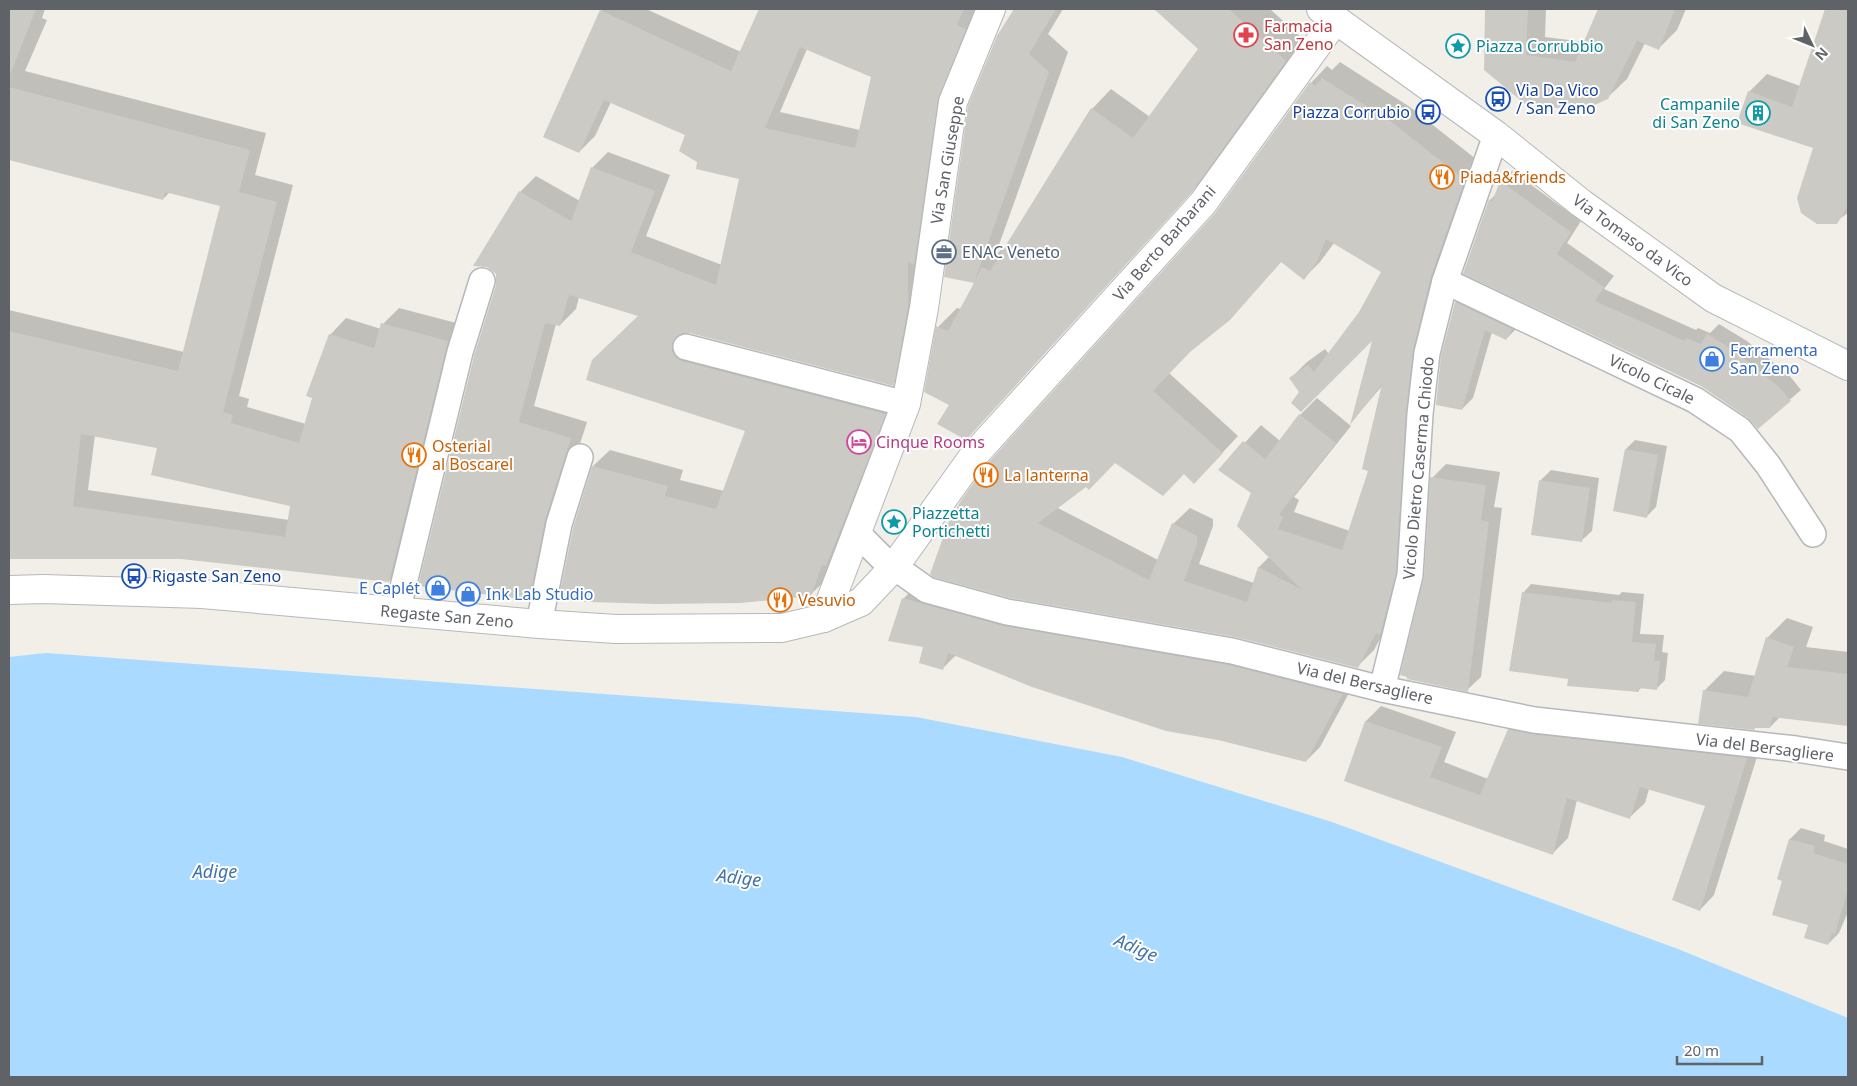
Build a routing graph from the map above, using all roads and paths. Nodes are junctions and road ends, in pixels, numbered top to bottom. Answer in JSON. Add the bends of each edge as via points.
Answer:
{"nodes":[{"id":1,"x":991,"y":9,"type":"edge"},
{"id":2,"x":1329,"y":14,"type":"edge"},
{"id":3,"x":1496,"y":135,"type":"junction"},
{"id":4,"x":482,"y":281,"type":"dead end"},
{"id":5,"x":1445,"y":281,"type":"junction"},
{"id":6,"x":686,"y":346,"type":"dead end"},
{"id":7,"x":1848,"y":366,"type":"edge"},
{"id":8,"x":906,"y":404,"type":"junction"},
{"id":9,"x":580,"y":457,"type":"dead end"},
{"id":10,"x":858,"y":527,"type":"junction"},
{"id":11,"x":1813,"y":534,"type":"dead end"},
{"id":12,"x":894,"y":567,"type":"junction"},
{"id":13,"x":9,"y":590,"type":"edge"},
{"id":14,"x":397,"y":612,"type":"junction"},
{"id":15,"x":824,"y":618,"type":"junction"},
{"id":16,"x":538,"y":624,"type":"junction"},
{"id":17,"x":1382,"y":688,"type":"junction"},
{"id":18,"x":1848,"y":757,"type":"edge"}],
"edges":[{"from":1,"to":8,"type":"street","name":"Via San Giuseppe","via":[[953,102],[924,308]]},
{"from":2,"to":3,"type":"street","name":"Via Tomaso da Vico"},
{"from":2,"to":12,"type":"street","name":"Via Berto Barbarani","via":[[1203,203],[975,454]]},
{"from":3,"to":5,"type":"street","name":"Vicolo Dietro Caserma Chiodo"},
{"from":3,"to":7,"type":"street","name":"Via Tomaso da Vico","via":[[1581,203],[1713,298]]},
{"from":4,"to":14,"type":"street","via":[[460,352]]},
{"from":5,"to":11,"type":"street","name":"Vicolo Cicale","via":[[1695,400],[1740,430],[1768,465]]},
{"from":5,"to":17,"type":"street","name":"Vicolo Dietro Caserma Chiodo","via":[[1424,379],[1410,575]]},
{"from":6,"to":8,"type":"street"},
{"from":8,"to":10,"type":"street"},
{"from":9,"to":16,"type":"street","via":[[559,524]]},
{"from":10,"to":12,"type":"street","via":[[862,538]]},
{"from":10,"to":15,"type":"street"},
{"from":12,"to":15,"type":"street","via":[[861,602]]},
{"from":12,"to":17,"type":"street","name":"Via del Bersagliere","via":[[927,590],[1007,612],[1232,651]]},
{"from":13,"to":14,"type":"street","name":"Regaste San Zeno","via":[[202,594]]},
{"from":14,"to":16,"type":"street","name":"Regaste San Zeno"},
{"from":15,"to":16,"type":"street","name":"Regaste San Zeno","via":[[782,628],[616,629]]},
{"from":17,"to":18,"type":"street","name":"Via del Bersagliere","via":[[1534,720]]}]}
